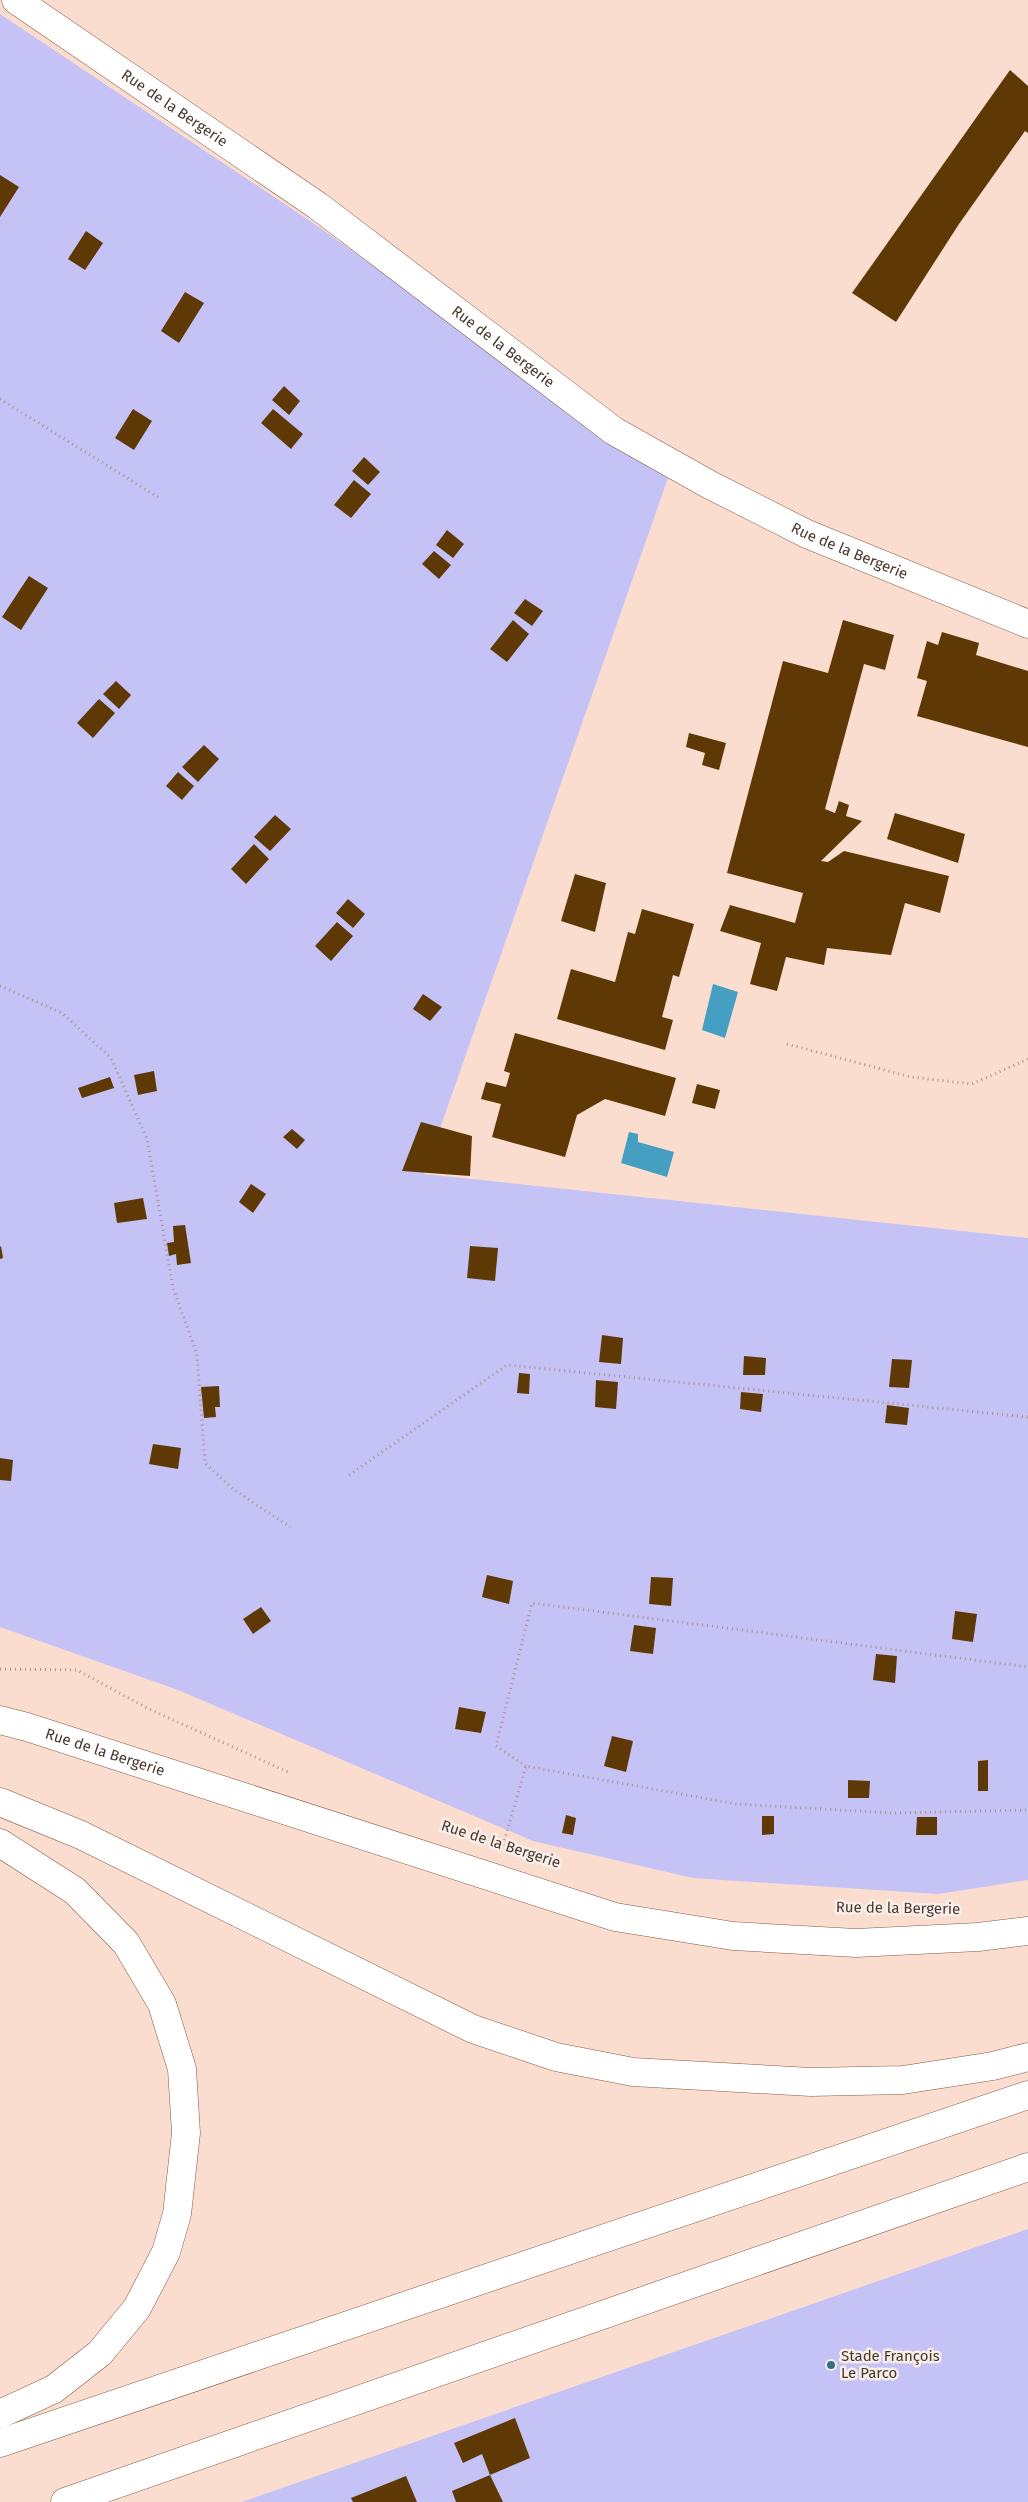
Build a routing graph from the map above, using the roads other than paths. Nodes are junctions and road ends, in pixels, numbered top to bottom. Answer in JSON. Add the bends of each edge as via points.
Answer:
{"nodes":[{"id":1,"x":16,"y":0,"type":"edge"},
{"id":2,"x":1028,"y":624,"type":"edge"},
{"id":3,"x":0,"y":1720,"type":"edge"},
{"id":4,"x":0,"y":1802,"type":"edge"},
{"id":5,"x":0,"y":1843,"type":"edge"},
{"id":6,"x":1028,"y":1930,"type":"edge"},
{"id":7,"x":1028,"y":2057,"type":"edge"},
{"id":8,"x":1028,"y":2095,"type":"edge"},
{"id":9,"x":1028,"y":2167,"type":"edge"},
{"id":10,"x":0,"y":2414,"type":"edge"},
{"id":11,"x":0,"y":2443,"type":"edge"},
{"id":12,"x":65,"y":2502,"type":"edge"}],
"edges":[{"from":1,"to":2,"type":"main road","name":"Rue de la Bergerie","via":[[318,206],[614,431],[807,534]]},
{"from":3,"to":6,"type":"main road","name":"Rue de la Bergerie","via":[[615,1917],[733,1936],[856,1943],[978,1937]]},
{"from":4,"to":7,"type":"main road","via":[[81,1835],[473,2029],[556,2057],[633,2072],[811,2082],[903,2080]]},
{"from":5,"to":10,"type":"main road","via":[[75,1891],[126,1943],[162,2004],[182,2069],[186,2133],[177,2214],[166,2252],[137,2308],[100,2353],[54,2389]]},
{"from":8,"to":11,"type":"main road"},
{"from":9,"to":12,"type":"main road"}]}
